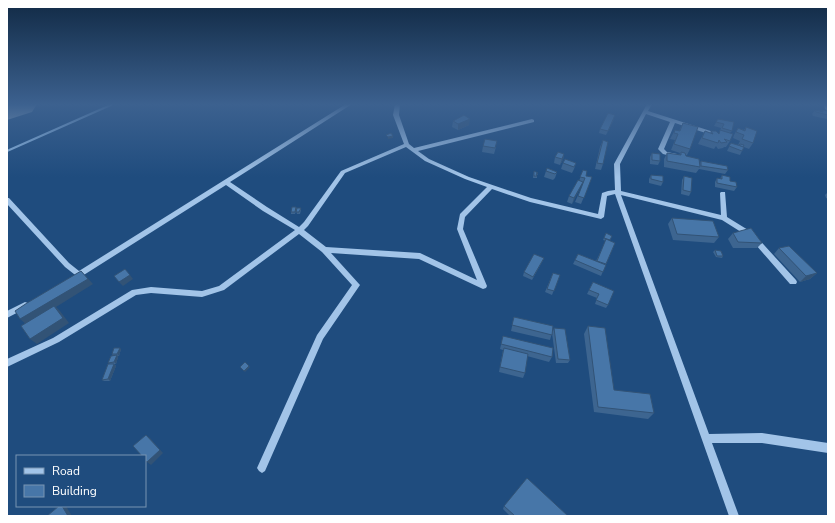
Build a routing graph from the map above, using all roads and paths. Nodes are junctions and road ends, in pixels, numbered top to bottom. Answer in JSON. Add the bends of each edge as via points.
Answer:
{"nodes":[{"id":1,"x":311,"y":128,"type":"edge"},
{"id":2,"x":401,"y":128,"type":"edge"},
{"id":3,"x":502,"y":128,"type":"edge"},
{"id":4,"x":635,"y":128,"type":"edge"},
{"id":5,"x":670,"y":128,"type":"edge"},
{"id":6,"x":696,"y":128,"type":"edge"},
{"id":7,"x":723,"y":137,"type":"edge"},
{"id":8,"x":407,"y":145,"type":"junction"},
{"id":9,"x":413,"y":150,"type":"junction"},
{"id":10,"x":682,"y":157,"type":"edge"},
{"id":11,"x":226,"y":182,"type":"junction"},
{"id":12,"x":491,"y":187,"type":"junction"},
{"id":13,"x":618,"y":192,"type":"junction"},
{"id":14,"x":722,"y":193,"type":"dead end"},
{"id":15,"x":7,"y":200,"type":"edge"},
{"id":16,"x":724,"y":218,"type":"junction"},
{"id":17,"x":300,"y":230,"type":"junction"},
{"id":18,"x":324,"y":250,"type":"junction"},
{"id":19,"x":793,"y":282,"type":"dead end"},
{"id":20,"x":33,"y":300,"type":"edge"},
{"id":21,"x":7,"y":315,"type":"edge"},
{"id":22,"x":7,"y":363,"type":"edge"},
{"id":23,"x":706,"y":439,"type":"junction"},
{"id":24,"x":828,"y":448,"type":"edge"},
{"id":25,"x":262,"y":468,"type":"dead end"},
{"id":26,"x":734,"y":516,"type":"edge"}],
"edges":[{"from":1,"to":11,"type":"street"},
{"from":2,"to":8,"type":"street"},
{"from":3,"to":9,"type":"street"},
{"from":4,"to":13,"type":"street","via":[[617,164]]},
{"from":5,"to":10,"type":"street","via":[[661,149],[665,153]]},
{"from":6,"to":7,"type":"street"},
{"from":8,"to":9,"type":"street"},
{"from":8,"to":17,"type":"street","via":[[343,172]]},
{"from":9,"to":12,"type":"street","via":[[427,160]]},
{"from":11,"to":15,"type":"street","via":[[76,277]]},
{"from":11,"to":17,"type":"street"},
{"from":12,"to":13,"type":"street","via":[[530,200],[601,217],[604,195]]},
{"from":12,"to":18,"type":"street","via":[[462,216],[460,229],[483,286],[420,256]]},
{"from":13,"to":16,"type":"street"},
{"from":13,"to":23,"type":"street"},
{"from":14,"to":16,"type":"street"},
{"from":16,"to":19,"type":"street","via":[[751,235]]},
{"from":17,"to":18,"type":"street"},
{"from":17,"to":22,"type":"street","via":[[216,291],[202,294],[151,290],[135,292],[56,340]]},
{"from":18,"to":25,"type":"street","via":[[356,285],[320,337]]},
{"from":20,"to":21,"type":"street"},
{"from":23,"to":24,"type":"street","via":[[762,438]]},
{"from":23,"to":26,"type":"street"}]}
